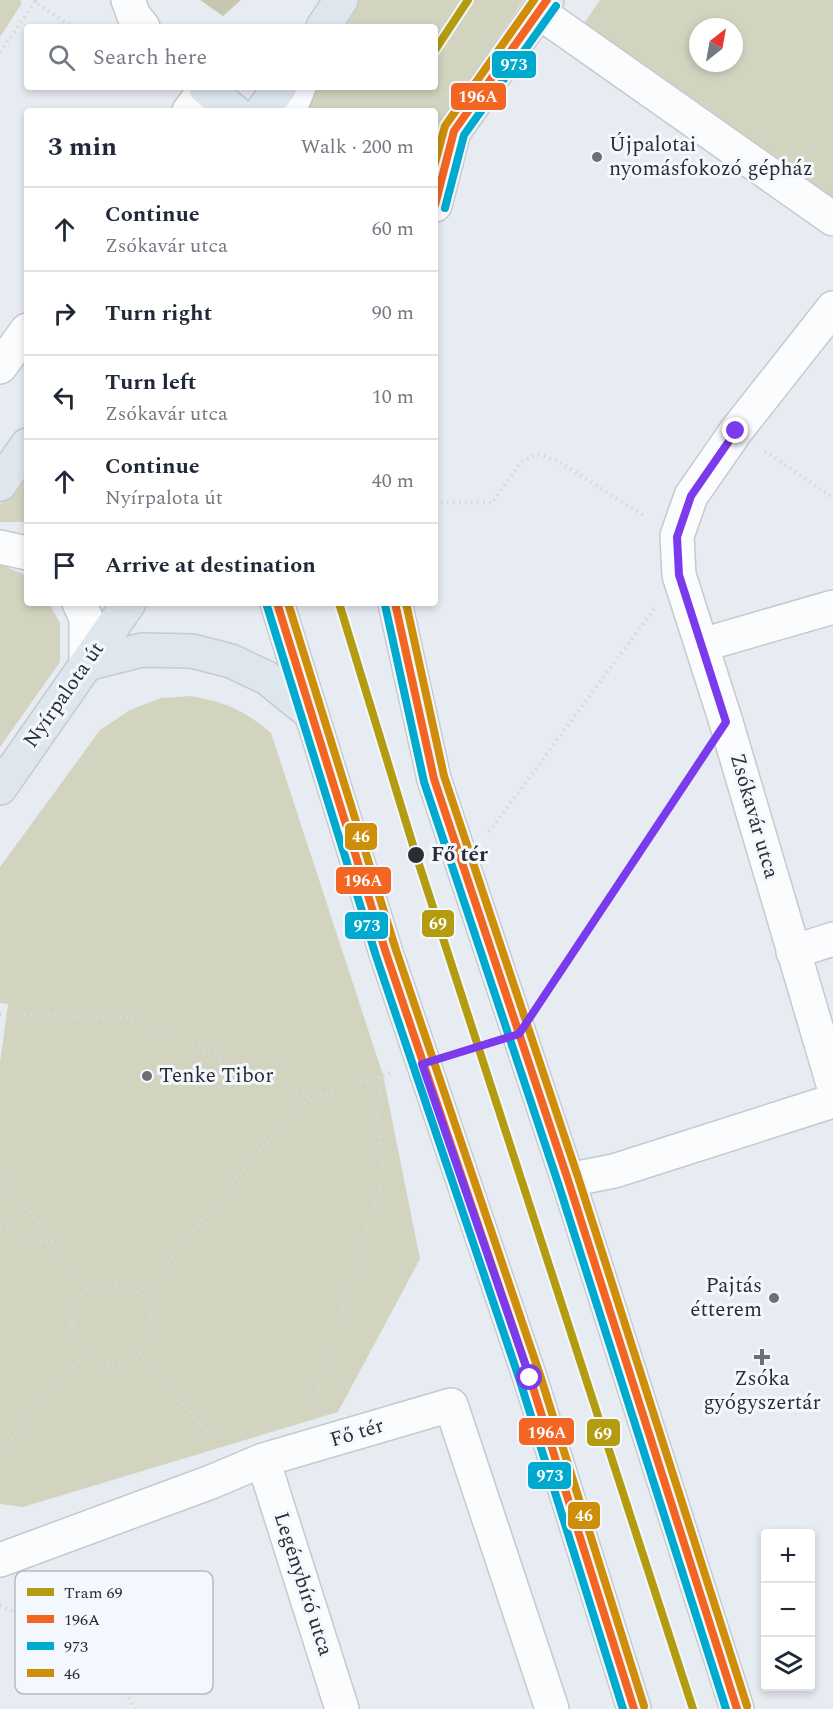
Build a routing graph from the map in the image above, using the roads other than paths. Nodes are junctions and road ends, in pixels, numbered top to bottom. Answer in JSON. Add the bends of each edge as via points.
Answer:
{"nodes":[{"id":1,"x":128,"y":0,"type":"edge"},
{"id":2,"x":341,"y":0,"type":"edge"},
{"id":3,"x":543,"y":6,"type":"edge"},
{"id":4,"x":141,"y":24,"type":"edge"},
{"id":5,"x":325,"y":24,"type":"edge"},
{"id":6,"x":278,"y":90,"type":"edge"},
{"id":7,"x":297,"y":90,"type":"edge"},
{"id":8,"x":200,"y":95,"type":"edge"},
{"id":9,"x":228,"y":108,"type":"edge"},
{"id":10,"x":264,"y":108,"type":"edge"},
{"id":11,"x":290,"y":108,"type":"edge"},
{"id":12,"x":454,"y":131,"type":"junction"},
{"id":13,"x":438,"y":155,"type":"edge"},
{"id":14,"x":438,"y":193,"type":"edge"},
{"id":15,"x":833,"y":219,"type":"edge"},
{"id":16,"x":833,"y":308,"type":"edge"},
{"id":17,"x":24,"y":334,"type":"edge"},
{"id":18,"x":0,"y":367,"type":"edge"},
{"id":19,"x":24,"y":449,"type":"edge"},
{"id":20,"x":0,"y":484,"type":"edge"},
{"id":21,"x":0,"y":547,"type":"edge"},
{"id":22,"x":24,"y":552,"type":"edge"},
{"id":23,"x":80,"y":606,"type":"edge"},
{"id":24,"x":127,"y":606,"type":"edge"},
{"id":25,"x":279,"y":606,"type":"edge"},
{"id":26,"x":397,"y":606,"type":"edge"},
{"id":27,"x":833,"y":607,"type":"edge"},
{"id":28,"x":702,"y":645,"type":"junction"},
{"id":29,"x":86,"y":664,"type":"junction"},
{"id":30,"x":309,"y":712,"type":"junction"},
{"id":31,"x":0,"y":788,"type":"edge"},
{"id":32,"x":833,"y":939,"type":"edge"},
{"id":33,"x":793,"y":952,"type":"junction"},
{"id":34,"x":833,"y":1084,"type":"edge"},
{"id":35,"x":833,"y":1101,"type":"edge"},
{"id":36,"x":568,"y":1180,"type":"junction"},
{"id":37,"x":263,"y":1460,"type":"junction"},
{"id":38,"x":0,"y":1560,"type":"edge"},
{"id":39,"x":342,"y":1709,"type":"edge"},
{"id":40,"x":552,"y":1709,"type":"edge"},
{"id":41,"x":634,"y":1709,"type":"edge"},
{"id":42,"x":737,"y":1709,"type":"edge"}],
"edges":[{"from":1,"to":4,"type":"street"},
{"from":2,"to":5,"type":"main road"},
{"from":3,"to":12,"type":"main road"},
{"from":3,"to":15,"type":"street"},
{"from":6,"to":10,"type":"main road"},
{"from":7,"to":11,"type":"street"},
{"from":8,"to":9,"type":"main road"},
{"from":12,"to":13,"type":"main road"},
{"from":12,"to":14,"type":"street"},
{"from":16,"to":28,"type":"street","via":[[736,431],[691,496],[677,537],[679,575]]},
{"from":17,"to":18,"type":"street"},
{"from":19,"to":20,"type":"main road"},
{"from":21,"to":22,"type":"street"},
{"from":23,"to":29,"type":"street","via":[[86,618]]},
{"from":24,"to":29,"type":"main road","name":"Nyírpalota út"},
{"from":25,"to":30,"type":"street"},
{"from":26,"to":36,"type":"street","via":[[434,779]]},
{"from":27,"to":28,"type":"street"},
{"from":28,"to":33,"type":"street","name":"Zsókavár utca"},
{"from":29,"to":30,"type":"main road","via":[[142,650],[192,651],[231,661],[267,678]]},
{"from":29,"to":31,"type":"main road","name":"Nyírpalota út"},
{"from":30,"to":41,"type":"street","via":[[422,1064],[530,1378]]},
{"from":32,"to":33,"type":"street"},
{"from":33,"to":34,"type":"street","name":"Zsókavár utca"},
{"from":35,"to":36,"type":"street","via":[[624,1168]]},
{"from":36,"to":42,"type":"street"},
{"from":37,"to":38,"type":"street","name":"Fő tér"},
{"from":37,"to":39,"type":"street","name":"Legénybíró utca"},
{"from":37,"to":40,"type":"street","name":"Fő tér","via":[[451,1405]]}]}
